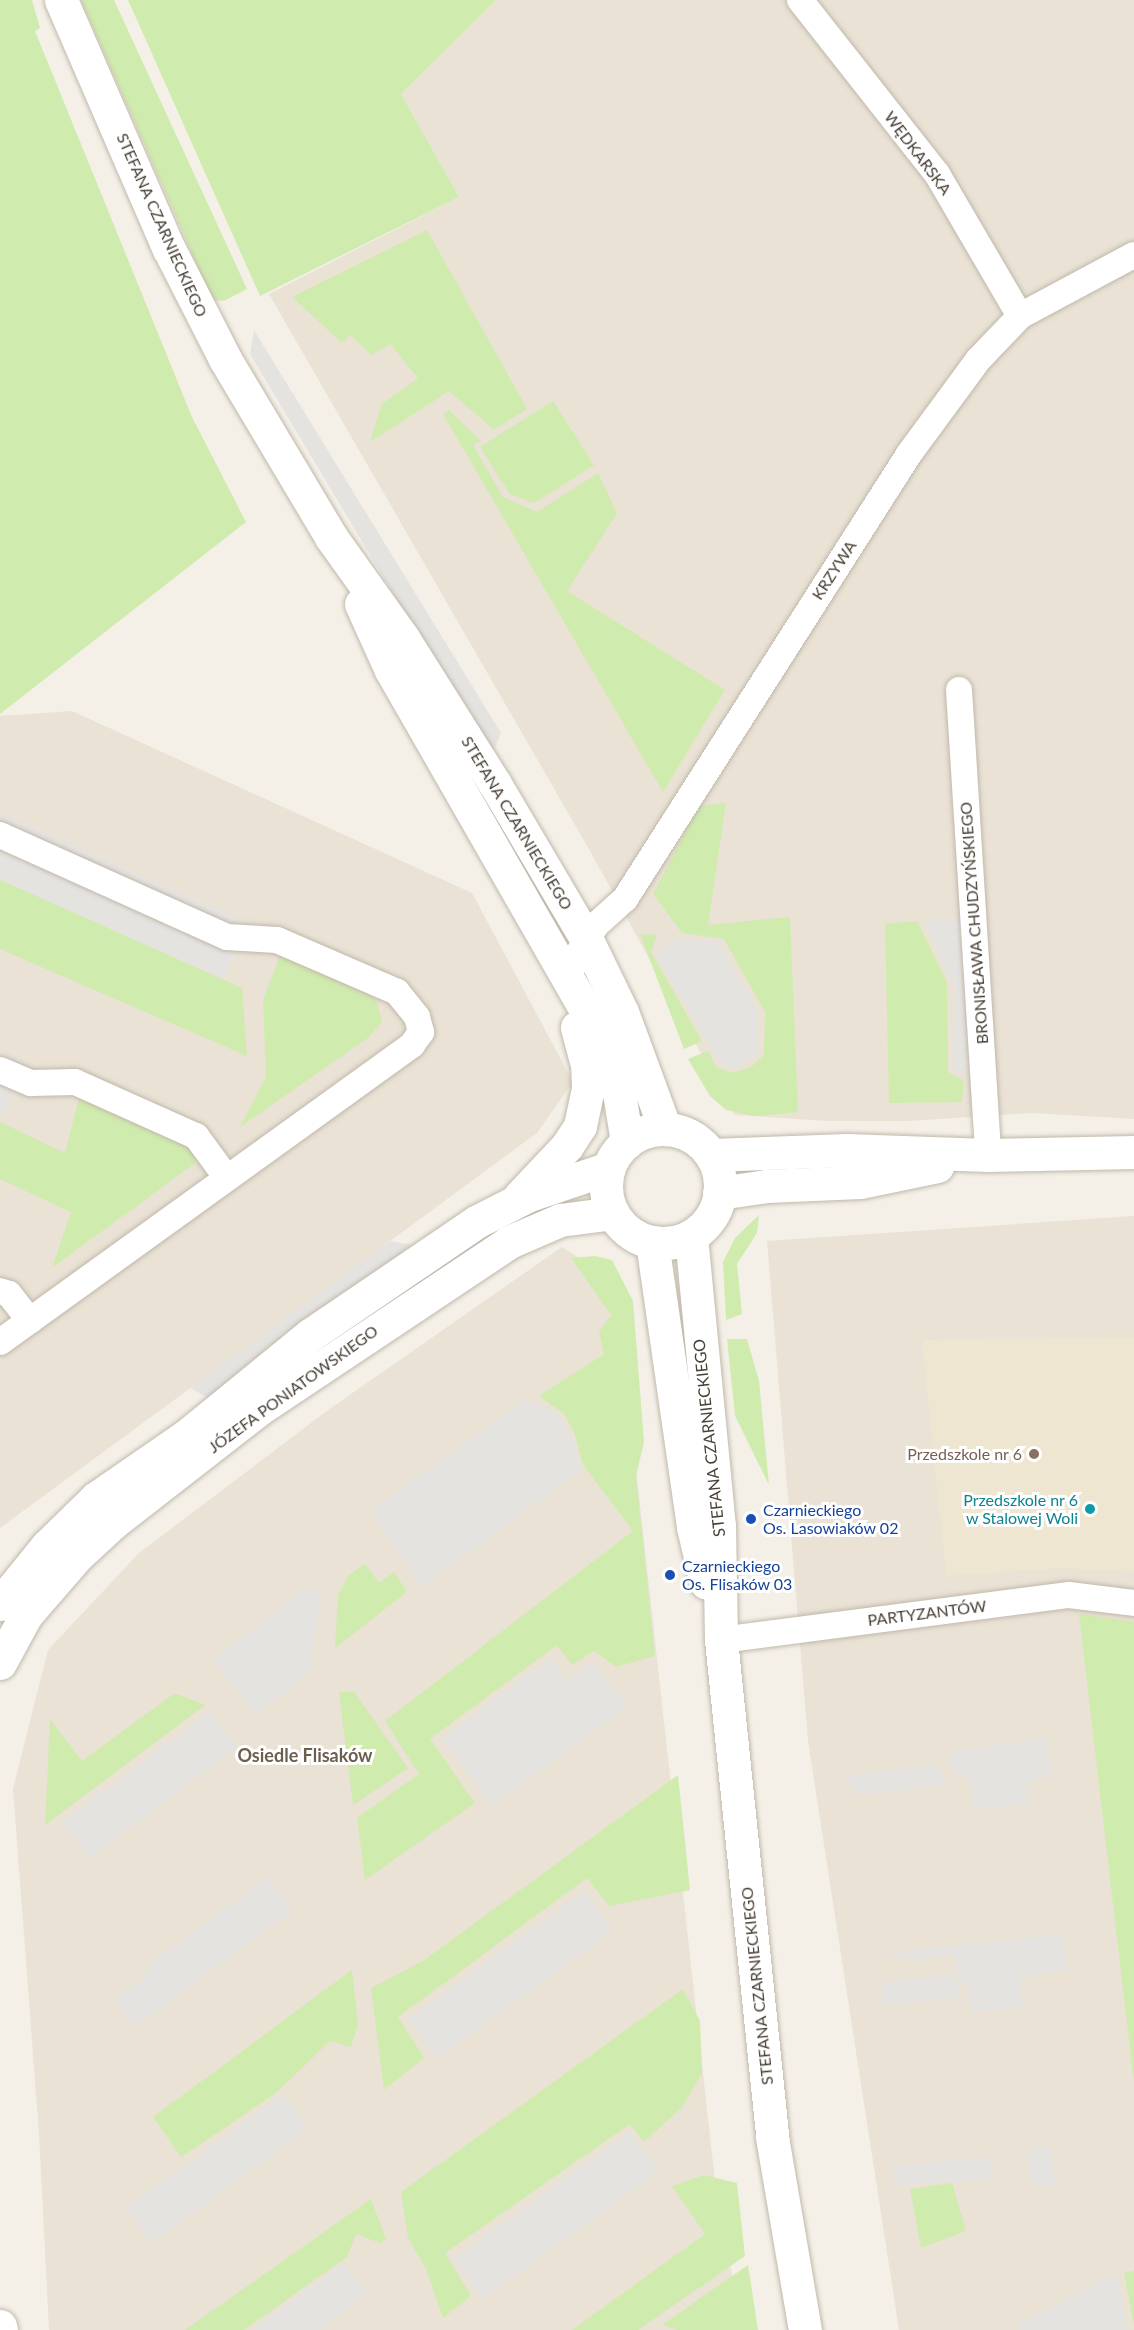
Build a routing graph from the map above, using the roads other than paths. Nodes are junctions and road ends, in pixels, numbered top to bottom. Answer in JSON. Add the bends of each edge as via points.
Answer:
{"nodes":[{"id":1,"x":61,"y":0,"type":"edge"},
{"id":2,"x":800,"y":0,"type":"edge"},
{"id":3,"x":1134,"y":255,"type":"edge"},
{"id":4,"x":1020,"y":316,"type":"junction"},
{"id":5,"x":331,"y":537,"type":"junction"},
{"id":6,"x":959,"y":690,"type":"dead end"},
{"id":7,"x":0,"y":835,"type":"edge"},
{"id":8,"x":587,"y":940,"type":"junction"},
{"id":9,"x":569,"y":978,"type":"junction"},
{"id":10,"x":0,"y":1070,"type":"edge"},
{"id":11,"x":664,"y":1129,"type":"junction"},
{"id":12,"x":1134,"y":1152,"type":"edge"},
{"id":13,"x":618,"y":1155,"type":"junction"},
{"id":14,"x":711,"y":1155,"type":"junction"},
{"id":15,"x":988,"y":1155,"type":"junction"},
{"id":16,"x":227,"y":1178,"type":"junction"},
{"id":17,"x":719,"y":1193,"type":"junction"},
{"id":18,"x":515,"y":1202,"type":"junction"},
{"id":19,"x":613,"y":1213,"type":"junction"},
{"id":20,"x":691,"y":1236,"type":"junction"},
{"id":21,"x":652,"y":1242,"type":"junction"},
{"id":22,"x":0,"y":1291,"type":"edge"},
{"id":23,"x":30,"y":1321,"type":"junction"},
{"id":24,"x":0,"y":1342,"type":"edge"},
{"id":25,"x":1134,"y":1603,"type":"edge"},
{"id":26,"x":0,"y":1604,"type":"edge"},
{"id":27,"x":721,"y":1640,"type":"junction"},
{"id":28,"x":0,"y":1663,"type":"edge"},
{"id":29,"x":805,"y":2330,"type":"edge"}],
"edges":[{"from":1,"to":5,"type":"street","name":"STEFANA CZARNIECKIEGO","via":[[169,249],[207,325]]},
{"from":2,"to":4,"type":"street","name":"WĘDKARSKA","via":[[937,174]]},
{"from":3,"to":4,"type":"street","name":"KRZYWA"},
{"from":4,"to":8,"type":"street","name":"KRZYWA","via":[[978,360],[909,454],[625,899],[596,925]]},
{"from":5,"to":8,"type":"street","name":"STEFANA CZARNIECKIEGO","via":[[403,638]]},
{"from":5,"to":9,"type":"street","name":"STEFANA CZARNIECKIEGO","via":[[391,670]]},
{"from":6,"to":15,"type":"street","name":"BRONISŁAWA CHUDZYŃSKIEGO"},
{"from":7,"to":16,"type":"street","via":[[227,937],[277,940],[397,992],[417,1017],[421,1032],[412,1045]]},
{"from":8,"to":9,"type":"street","name":"KRZYWA"},
{"from":8,"to":11,"type":"street","name":"STEFANA CZARNIECKIEGO","via":[[622,1012]]},
{"from":9,"to":13,"type":"street","name":"STEFANA CZARNIECKIEGO","via":[[606,1054],[619,1094]]},
{"from":9,"to":18,"type":"street","via":[[587,1065],[586,1103],[580,1126],[567,1146]]},
{"from":10,"to":16,"type":"street","via":[[31,1083],[75,1082],[196,1136]]},
{"from":11,"to":13,"type":"street","via":[[651,1130]]},
{"from":11,"to":14,"type":"street","via":[[699,1142]]},
{"from":12,"to":15,"type":"street"},
{"from":13,"to":18,"type":"street","name":"JÓZEFA PONIATOWSKIEGO"},
{"from":13,"to":19,"type":"street","via":[[606,1183]]},
{"from":14,"to":15,"type":"street","via":[[846,1150]]},
{"from":14,"to":17,"type":"street","via":[[717,1167]]},
{"from":15,"to":17,"type":"street","via":[[860,1182],[767,1186]]},
{"from":16,"to":23,"type":"street"},
{"from":17,"to":20,"type":"street","via":[[705,1225]]},
{"from":18,"to":26,"type":"street","name":"JÓZEFA PONIATOWSKIEGO","via":[[454,1236],[373,1290],[310,1335],[186,1436],[111,1486],[47,1546]]},
{"from":19,"to":21,"type":"street","via":[[623,1227]]},
{"from":19,"to":28,"type":"street","name":"JÓZEFA PONIATOWSKIEGO","via":[[560,1220],[509,1242],[260,1409],[114,1522],[78,1555],[26,1615]]},
{"from":20,"to":21,"type":"street","via":[[679,1241]]},
{"from":20,"to":27,"type":"street","name":"STEFANA CZARNIECKIEGO","via":[[719,1526]]},
{"from":21,"to":27,"type":"street","name":"STEFANA CZARNIECKIEGO","via":[[693,1527]]},
{"from":22,"to":23,"type":"street","via":[[9,1294]]},
{"from":23,"to":24,"type":"street"},
{"from":25,"to":27,"type":"street","name":"PARTYZANTÓW","via":[[1069,1595]]},
{"from":27,"to":29,"type":"street","name":"STEFANA CZARNIECKIEGO","via":[[772,2137]]}]}
